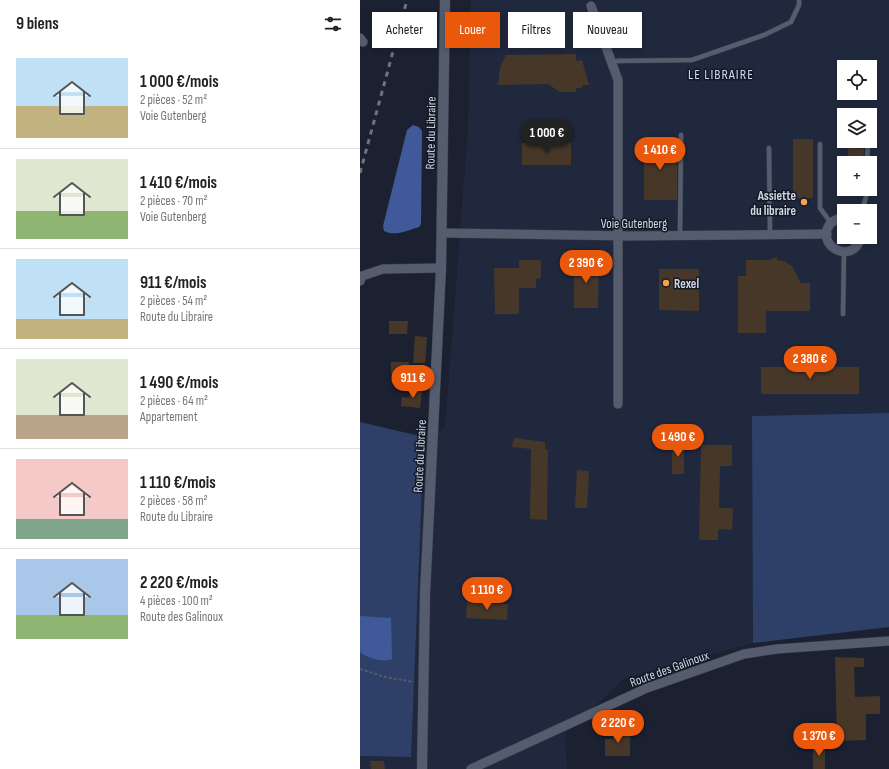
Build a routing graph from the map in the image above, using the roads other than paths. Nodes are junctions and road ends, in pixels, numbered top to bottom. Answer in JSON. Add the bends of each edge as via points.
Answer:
{"nodes":[{"id":1,"x":445,"y":0,"type":"edge"},
{"id":2,"x":799,"y":0,"type":"edge"},
{"id":3,"x":591,"y":6,"type":"dead end"},
{"id":4,"x":611,"y":61,"type":"junction"},
{"id":5,"x":681,"y":135,"type":"dead end"},
{"id":6,"x":820,"y":144,"type":"dead end"},
{"id":7,"x":769,"y":148,"type":"dead end"},
{"id":8,"x":837,"y":220,"type":"edge"},
{"id":9,"x":831,"y":223,"type":"junction"},
{"id":10,"x":442,"y":233,"type":"junction"},
{"id":11,"x":770,"y":234,"type":"junction"},
{"id":12,"x":827,"y":234,"type":"junction"},
{"id":13,"x":618,"y":236,"type":"junction"},
{"id":14,"x":680,"y":236,"type":"junction"},
{"id":15,"x":857,"y":244,"type":"edge"},
{"id":16,"x":844,"y":252,"type":"junction"},
{"id":17,"x":441,"y":268,"type":"junction"},
{"id":18,"x":360,"y":282,"type":"edge"},
{"id":19,"x":843,"y":314,"type":"dead end"},
{"id":20,"x":618,"y":404,"type":"dead end"},
{"id":21,"x":889,"y":641,"type":"edge"},
{"id":22,"x":422,"y":769,"type":"edge"},
{"id":23,"x":471,"y":769,"type":"edge"}],
"edges":[{"from":1,"to":10,"type":"main road","name":"Route du Libraire"},
{"from":2,"to":4,"type":"lane","via":[[800,5],[791,22],[764,35],[692,60]]},
{"from":3,"to":4,"type":"street"},
{"from":4,"to":13,"type":"street","via":[[618,80]]},
{"from":5,"to":14,"type":"lane"},
{"from":6,"to":9,"type":"lane","via":[[820,208]]},
{"from":7,"to":11,"type":"lane"},
{"from":8,"to":9,"type":"street"},
{"from":9,"to":12,"type":"street"},
{"from":10,"to":13,"type":"street","name":"Voie Gutenberg"},
{"from":10,"to":17,"type":"main road","name":"Route du Libraire"},
{"from":11,"to":12,"type":"street","name":"Voie Gutenberg"},
{"from":11,"to":14,"type":"street","name":"Voie Gutenberg"},
{"from":12,"to":16,"type":"street","via":[[833,248]]},
{"from":13,"to":14,"type":"street","name":"Voie Gutenberg"},
{"from":13,"to":20,"type":"street"},
{"from":15,"to":16,"type":"street","via":[[855,248]]},
{"from":16,"to":19,"type":"lane"},
{"from":17,"to":18,"type":"street","via":[[383,269],[362,276]]},
{"from":17,"to":22,"type":"main road","name":"Route du Libraire","via":[[425,594]]},
{"from":21,"to":23,"type":"street","name":"Route des Galinoux","via":[[777,649],[744,654],[647,688]]}]}
